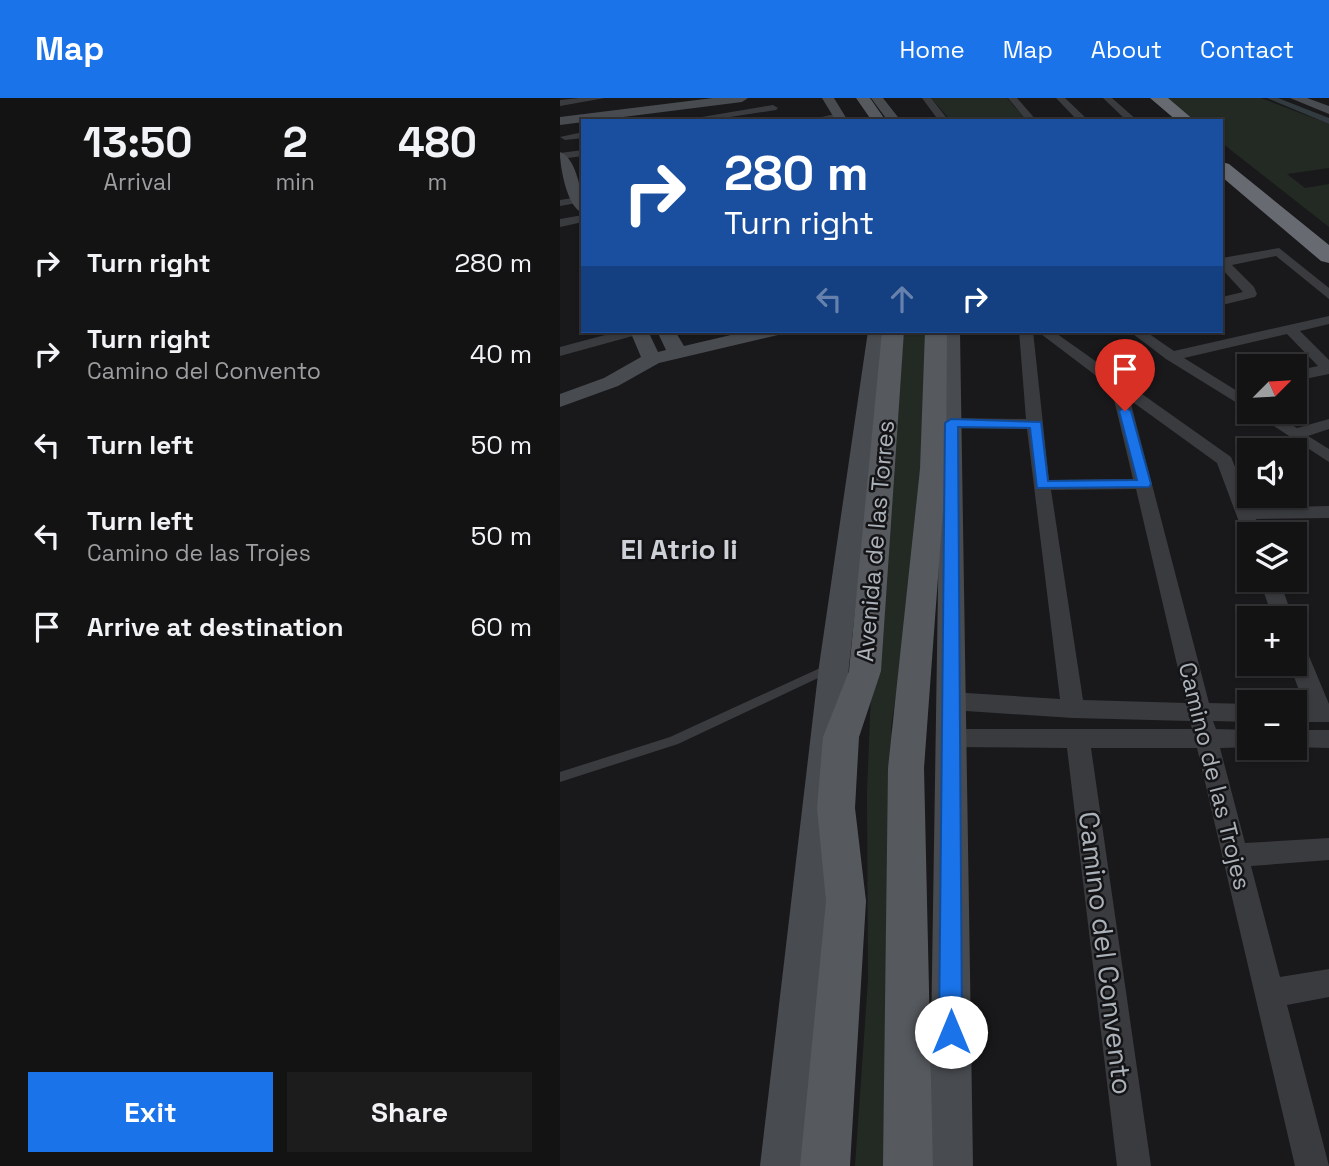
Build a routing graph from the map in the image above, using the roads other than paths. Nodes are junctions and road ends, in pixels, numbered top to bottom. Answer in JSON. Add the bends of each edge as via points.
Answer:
{"nodes":[{"id":1,"x":601,"y":98,"type":"edge"},
{"id":2,"x":715,"y":98,"type":"edge"},
{"id":3,"x":743,"y":98,"type":"edge"},
{"id":4,"x":762,"y":98,"type":"edge"},
{"id":5,"x":828,"y":98,"type":"edge"},
{"id":6,"x":926,"y":98,"type":"edge"},
{"id":7,"x":1012,"y":98,"type":"edge"},
{"id":8,"x":1060,"y":98,"type":"edge"},
{"id":9,"x":1107,"y":98,"type":"edge"},
{"id":10,"x":1296,"y":98,"type":"edge"},
{"id":11,"x":861,"y":101,"type":"edge"},
{"id":12,"x":1152,"y":102,"type":"edge"},
{"id":13,"x":560,"y":103,"type":"edge"},
{"id":14,"x":1329,"y":110,"type":"edge"},
{"id":15,"x":841,"y":118,"type":"edge"},
{"id":16,"x":560,"y":119,"type":"edge"},
{"id":17,"x":704,"y":119,"type":"edge"},
{"id":18,"x":855,"y":119,"type":"edge"},
{"id":19,"x":877,"y":119,"type":"edge"},
{"id":20,"x":885,"y":119,"type":"edge"},
{"id":21,"x":892,"y":119,"type":"edge"},
{"id":22,"x":942,"y":119,"type":"edge"},
{"id":23,"x":1030,"y":119,"type":"edge"},
{"id":24,"x":1082,"y":119,"type":"edge"},
{"id":25,"x":1130,"y":119,"type":"edge"},
{"id":26,"x":1163,"y":119,"type":"edge"},
{"id":27,"x":1183,"y":119,"type":"edge"},
{"id":28,"x":562,"y":132,"type":"edge"},
{"id":29,"x":581,"y":135,"type":"edge"},
{"id":30,"x":1223,"y":149,"type":"edge"},
{"id":31,"x":572,"y":154,"type":"edge"},
{"id":32,"x":1223,"y":169,"type":"edge"},
{"id":33,"x":581,"y":170,"type":"edge"},
{"id":34,"x":560,"y":203,"type":"edge"},
{"id":35,"x":581,"y":204,"type":"edge"},
{"id":36,"x":581,"y":218,"type":"edge"},
{"id":37,"x":560,"y":223,"type":"edge"},
{"id":38,"x":1329,"y":232,"type":"edge"},
{"id":39,"x":1329,"y":256,"type":"edge"},
{"id":40,"x":1223,"y":263,"type":"edge"},
{"id":41,"x":1223,"y":264,"type":"edge"},
{"id":42,"x":1329,"y":295,"type":"edge"},
{"id":43,"x":1223,"y":301,"type":"edge"},
{"id":44,"x":1329,"y":320,"type":"edge"},
{"id":45,"x":1290,"y":329,"type":"junction"},
{"id":46,"x":630,"y":333,"type":"edge"},
{"id":47,"x":638,"y":333,"type":"edge"},
{"id":48,"x":667,"y":333,"type":"edge"},
{"id":49,"x":877,"y":333,"type":"edge"},
{"id":50,"x":893,"y":333,"type":"edge"},
{"id":51,"x":936,"y":333,"type":"edge"},
{"id":52,"x":951,"y":333,"type":"edge"},
{"id":53,"x":1026,"y":333,"type":"edge"},
{"id":54,"x":1047,"y":333,"type":"edge"},
{"id":55,"x":1139,"y":333,"type":"edge"},
{"id":56,"x":739,"y":335,"type":"edge"},
{"id":57,"x":560,"y":352,"type":"edge"},
{"id":58,"x":678,"y":353,"type":"junction"},
{"id":59,"x":1171,"y":356,"type":"junction"},
{"id":60,"x":652,"y":359,"type":"junction"},
{"id":61,"x":1328,"y":369,"type":"edge"},
{"id":62,"x":1307,"y":373,"type":"edge"},
{"id":63,"x":1119,"y":387,"type":"junction"},
{"id":64,"x":1237,"y":389,"type":"edge"},
{"id":65,"x":1226,"y":391,"type":"junction"},
{"id":66,"x":1237,"y":397,"type":"edge"},
{"id":67,"x":560,"y":401,"type":"edge"},
{"id":68,"x":951,"y":423,"type":"junction"},
{"id":69,"x":1036,"y":424,"type":"junction"},
{"id":70,"x":1280,"y":424,"type":"edge"},
{"id":71,"x":1329,"y":424,"type":"edge"},
{"id":72,"x":1296,"y":434,"type":"junction"},
{"id":73,"x":1329,"y":457,"type":"edge"},
{"id":74,"x":1145,"y":484,"type":"junction"},
{"id":75,"x":1041,"y":485,"type":"junction"},
{"id":76,"x":1329,"y":512,"type":"edge"},
{"id":77,"x":1244,"y":514,"type":"junction"},
{"id":78,"x":1247,"y":522,"type":"edge"},
{"id":79,"x":834,"y":666,"type":"junction"},
{"id":80,"x":1307,"y":675,"type":"edge"},
{"id":81,"x":951,"y":701,"type":"junction"},
{"id":82,"x":1073,"y":709,"type":"junction"},
{"id":83,"x":1237,"y":713,"type":"edge"},
{"id":84,"x":1324,"y":713,"type":"edge"},
{"id":85,"x":1199,"y":714,"type":"junction"},
{"id":86,"x":951,"y":738,"type":"junction"},
{"id":87,"x":1206,"y":738,"type":"junction"},
{"id":88,"x":1237,"y":738,"type":"edge"},
{"id":89,"x":1078,"y":739,"type":"junction"},
{"id":90,"x":1307,"y":739,"type":"edge"},
{"id":91,"x":1329,"y":739,"type":"edge"},
{"id":92,"x":560,"y":777,"type":"edge"},
{"id":93,"x":1329,"y":849,"type":"edge"},
{"id":94,"x":1234,"y":855,"type":"junction"},
{"id":95,"x":1329,"y":983,"type":"edge"},
{"id":96,"x":1269,"y":993,"type":"junction"},
{"id":97,"x":782,"y":1166,"type":"edge"},
{"id":98,"x":825,"y":1166,"type":"edge"},
{"id":99,"x":908,"y":1166,"type":"edge"},
{"id":100,"x":951,"y":1166,"type":"edge"},
{"id":101,"x":1134,"y":1166,"type":"edge"},
{"id":102,"x":1312,"y":1166,"type":"edge"}],
"edges":[{"from":1,"to":13,"type":"street"},
{"from":2,"to":16,"type":"street"},
{"from":3,"to":16,"type":"street"},
{"from":4,"to":17,"type":"street","via":[[776,112]]},
{"from":5,"to":15,"type":"street"},
{"from":6,"to":22,"type":"street"},
{"from":7,"to":23,"type":"street"},
{"from":8,"to":24,"type":"street"},
{"from":9,"to":25,"type":"street"},
{"from":10,"to":14,"type":"street"},
{"from":11,"to":18,"type":"main road"},
{"from":11,"to":19,"type":"main road"},
{"from":11,"to":20,"type":"street"},
{"from":11,"to":21,"type":"street"},
{"from":12,"to":26,"type":"highway"},
{"from":12,"to":27,"type":"highway"},
{"from":28,"to":29,"type":"street"},
{"from":28,"to":31,"type":"street"},
{"from":30,"to":38,"type":"highway"},
{"from":31,"to":33,"type":"street"},
{"from":31,"to":35,"type":"street"},
{"from":32,"to":39,"type":"highway"},
{"from":34,"to":35,"type":"street"},
{"from":36,"to":37,"type":"street"},
{"from":40,"to":42,"type":"street","via":[[1279,252]]},
{"from":41,"to":43,"type":"street","via":[[1250,290],[1250,294]]},
{"from":44,"to":45,"type":"street"},
{"from":45,"to":59,"type":"street"},
{"from":45,"to":61,"type":"street"},
{"from":46,"to":57,"type":"street"},
{"from":47,"to":60,"type":"street"},
{"from":48,"to":58,"type":"street"},
{"from":49,"to":79,"type":"street","name":"Avenida de las Torres"},
{"from":50,"to":98,"type":"main road","name":"Avenida de las Torres","via":[[865,671],[841,737],[836,808],[846,901]]},
{"from":51,"to":99,"type":"main road","name":"Avenida de las Torres","via":[[933,469],[906,768]]},
{"from":52,"to":68,"type":"street"},
{"from":53,"to":69,"type":"street"},
{"from":54,"to":63,"type":"street"},
{"from":55,"to":59,"type":"street"},
{"from":56,"to":58,"type":"street"},
{"from":58,"to":60,"type":"street"},
{"from":59,"to":65,"type":"street"},
{"from":60,"to":67,"type":"street","via":[[611,382]]},
{"from":61,"to":62,"type":"street"},
{"from":63,"to":74,"type":"street","name":"Camino de las Trojes"},
{"from":63,"to":77,"type":"street","via":[[1225,461]]},
{"from":64,"to":65,"type":"street"},
{"from":65,"to":66,"type":"street"},
{"from":68,"to":69,"type":"street"},
{"from":68,"to":81,"type":"street"},
{"from":69,"to":75,"type":"street"},
{"from":70,"to":72,"type":"street"},
{"from":71,"to":72,"type":"street"},
{"from":72,"to":73,"type":"street"},
{"from":74,"to":75,"type":"street"},
{"from":74,"to":85,"type":"street","name":"Camino de las Trojes"},
{"from":75,"to":82,"type":"street"},
{"from":76,"to":77,"type":"street"},
{"from":77,"to":78,"type":"street"},
{"from":79,"to":92,"type":"lane","via":[[674,741]]},
{"from":79,"to":97,"type":"street","name":"Avenida de las Torres"},
{"from":80,"to":84,"type":"street"},
{"from":81,"to":82,"type":"street"},
{"from":81,"to":86,"type":"street"},
{"from":82,"to":85,"type":"street"},
{"from":83,"to":85,"type":"street"},
{"from":85,"to":87,"type":"street","name":"Camino de las Trojes"},
{"from":86,"to":89,"type":"street"},
{"from":86,"to":100,"type":"street"},
{"from":87,"to":88,"type":"street"},
{"from":87,"to":89,"type":"street"},
{"from":87,"to":94,"type":"street","name":"Camino de las Trojes"},
{"from":89,"to":101,"type":"street","name":"Camino del Convento"},
{"from":90,"to":91,"type":"street"},
{"from":93,"to":94,"type":"street"},
{"from":94,"to":96,"type":"street","name":"Camino de las Trojes"},
{"from":95,"to":96,"type":"street"},
{"from":96,"to":102,"type":"street","name":"Camino de las Trojes"}]}
